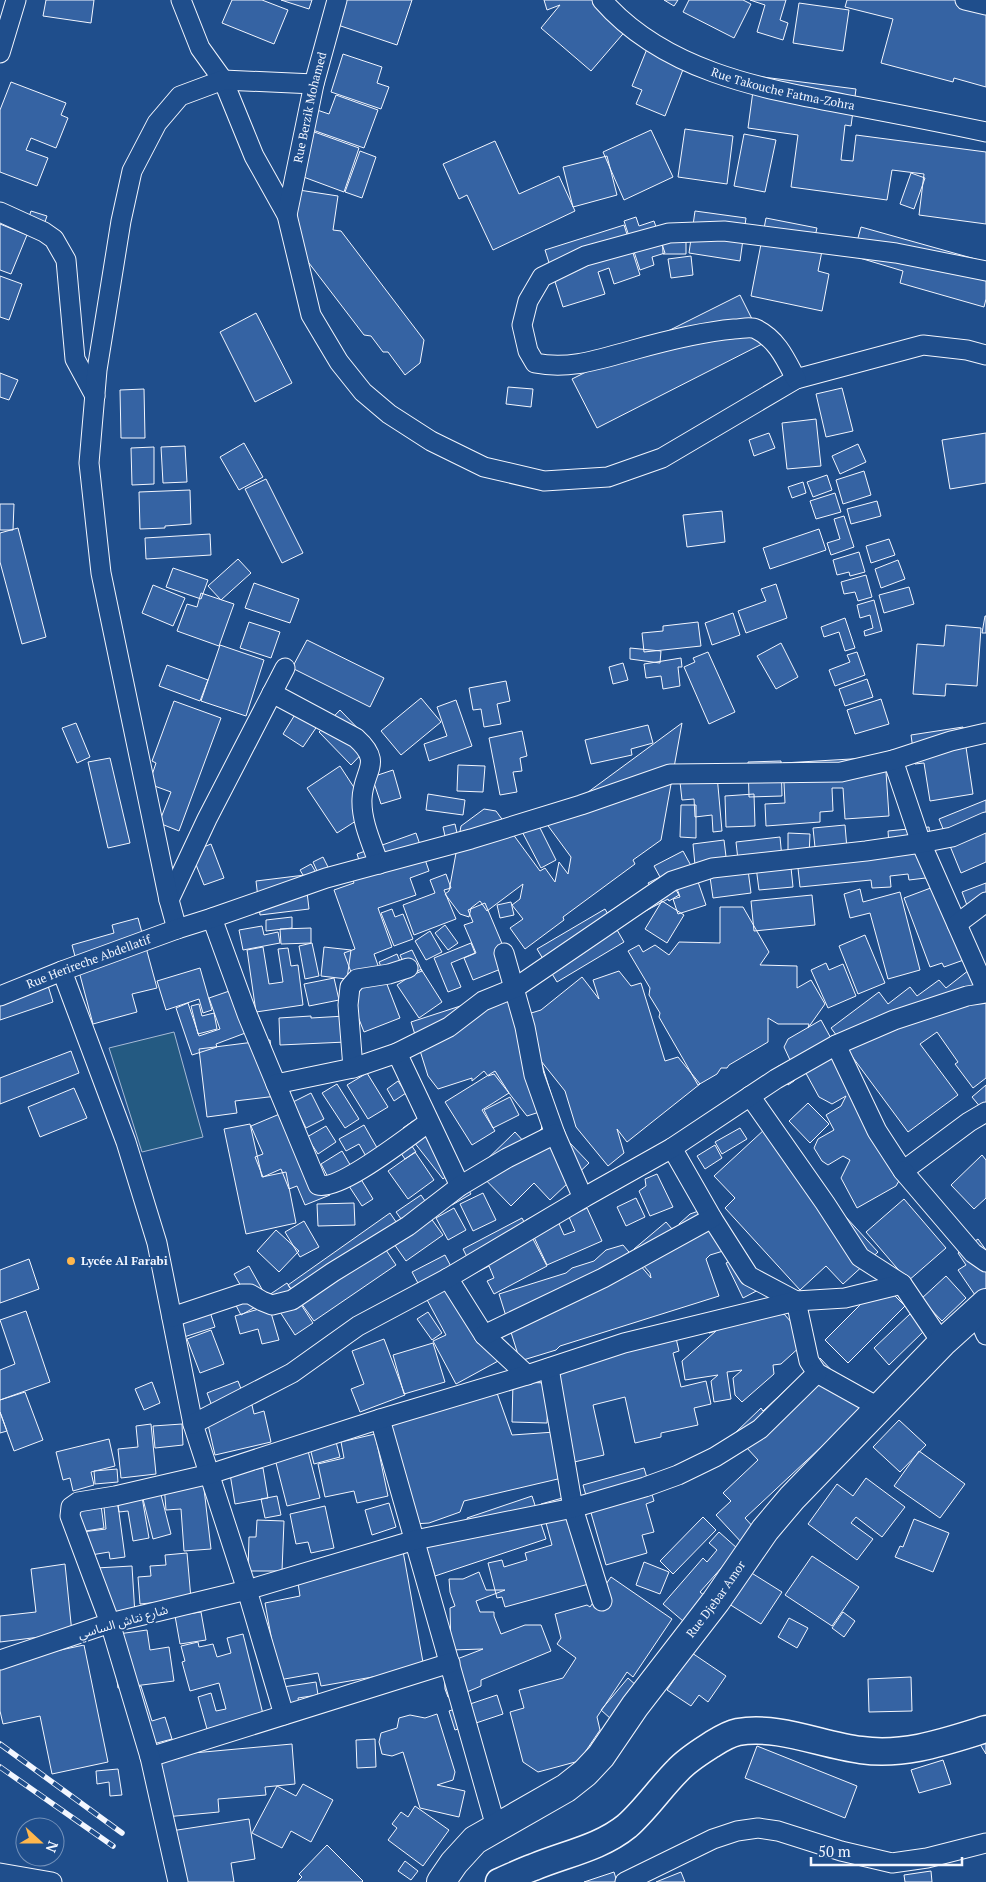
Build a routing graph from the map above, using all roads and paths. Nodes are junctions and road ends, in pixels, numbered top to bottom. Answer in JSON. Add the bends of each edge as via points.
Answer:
{"nodes":[{"id":1,"x":16,"y":0,"type":"edge"},
{"id":2,"x":182,"y":0,"type":"edge"},
{"id":3,"x":337,"y":0,"type":"edge"},
{"id":4,"x":602,"y":0,"type":"edge"},
{"id":5,"x":964,"y":0,"type":"edge"},
{"id":6,"x":986,"y":5,"type":"edge"},
{"id":7,"x":0,"y":53,"type":"edge"},
{"id":8,"x":223,"y":80,"type":"junction"},
{"id":9,"x":314,"y":84,"type":"junction"},
{"id":10,"x":986,"y":132,"type":"edge"},
{"id":11,"x":0,"y":212,"type":"edge"},
{"id":12,"x":287,"y":215,"type":"junction"},
{"id":13,"x":986,"y":271,"type":"edge"},
{"id":14,"x":986,"y":354,"type":"edge"},
{"id":15,"x":796,"y":379,"type":"junction"},
{"id":16,"x":95,"y":396,"type":"junction"},
{"id":17,"x":285,"y":668,"type":"dead end"},
{"id":18,"x":272,"y":693,"type":"junction"},
{"id":19,"x":986,"y":734,"type":"edge"},
{"id":20,"x":893,"y":760,"type":"junction"},
{"id":21,"x":986,"y":822,"type":"edge"},
{"id":22,"x":921,"y":843,"type":"junction"},
{"id":23,"x":379,"y":864,"type":"junction"},
{"id":24,"x":169,"y":900,"type":"junction"},
{"id":25,"x":986,"y":902,"type":"edge"},
{"id":26,"x":212,"y":918,"type":"junction"},
{"id":27,"x":957,"y":924,"type":"junction"},
{"id":28,"x":177,"y":929,"type":"junction"},
{"id":29,"x":504,"y":953,"type":"dead end"},
{"id":30,"x":408,"y":968,"type":"dead end"},
{"id":31,"x":62,"y":971,"type":"junction"},
{"id":32,"x":515,"y":988,"type":"junction"},
{"id":33,"x":986,"y":992,"type":"edge"},
{"id":34,"x":0,"y":996,"type":"edge"},
{"id":35,"x":836,"y":1045,"type":"junction"},
{"id":36,"x":397,"y":1053,"type":"junction"},
{"id":37,"x":353,"y":1068,"type":"junction"},
{"id":38,"x":276,"y":1084,"type":"junction"},
{"id":39,"x":750,"y":1096,"type":"junction"},
{"id":40,"x":986,"y":1112,"type":"edge"},
{"id":41,"x":429,"y":1122,"type":"junction"},
{"id":42,"x":555,"y":1134,"type":"junction"},
{"id":43,"x":672,"y":1148,"type":"junction"},
{"id":44,"x":903,"y":1171,"type":"junction"},
{"id":45,"x":460,"y":1186,"type":"junction"},
{"id":46,"x":583,"y":1198,"type":"junction"},
{"id":47,"x":712,"y":1218,"type":"junction"},
{"id":48,"x":982,"y":1253,"type":"edge"},
{"id":49,"x":448,"y":1278,"type":"junction"},
{"id":50,"x":902,"y":1284,"type":"junction"},
{"id":51,"x":796,"y":1301,"type":"junction"},
{"id":52,"x":172,"y":1316,"type":"junction"},
{"id":53,"x":983,"y":1317,"type":"edge"},
{"id":54,"x":484,"y":1335,"type":"junction"},
{"id":55,"x":942,"y":1343,"type":"junction"},
{"id":56,"x":549,"y":1368,"type":"junction"},
{"id":57,"x":817,"y":1373,"type":"junction"},
{"id":58,"x":528,"y":1375,"type":"junction"},
{"id":59,"x":878,"y":1408,"type":"junction"},
{"id":60,"x":380,"y":1420,"type":"junction"},
{"id":61,"x":193,"y":1424,"type":"junction"},
{"id":62,"x":210,"y":1474,"type":"junction"},
{"id":63,"x":573,"y":1508,"type":"junction"},
{"id":64,"x":415,"y":1540,"type":"junction"},
{"id":65,"x":247,"y":1590,"type":"junction"},
{"id":66,"x":602,"y":1601,"type":"dead end"},
{"id":67,"x":110,"y":1624,"type":"junction"},
{"id":68,"x":0,"y":1660,"type":"edge"},
{"id":69,"x":450,"y":1662,"type":"junction"},
{"id":70,"x":284,"y":1715,"type":"junction"},
{"id":71,"x":986,"y":1729,"type":"edge"},
{"id":72,"x":150,"y":1757,"type":"junction"},
{"id":73,"x":496,"y":1827,"type":"junction"},
{"id":74,"x":986,"y":1843,"type":"edge"},
{"id":75,"x":0,"y":1873,"type":"edge"},
{"id":76,"x":52,"y":1882,"type":"edge"},
{"id":77,"x":178,"y":1882,"type":"edge"},
{"id":78,"x":441,"y":1882,"type":"edge"},
{"id":79,"x":499,"y":1882,"type":"edge"},
{"id":80,"x":625,"y":1882,"type":"edge"}],
"edges":[{"from":1,"to":7,"type":"street"},
{"from":2,"to":8,"type":"street","via":[[200,48]]},
{"from":3,"to":9,"type":"street","name":"Rue Berzik Mohamed"},
{"from":4,"to":10,"type":"street","name":"Rue Takouche Fatma-Zohra","via":[[644,39],[702,68],[747,84]]},
{"from":5,"to":6,"type":"street"},
{"from":8,"to":9,"type":"street"},
{"from":8,"to":12,"type":"street","via":[[254,156]]},
{"from":8,"to":16,"type":"street","via":[[180,96],[158,123],[132,171],[118,238]]},
{"from":9,"to":12,"type":"street","name":"Rue Berzik Mohamed"},
{"from":11,"to":16,"type":"street","via":[[54,239],[66,260],[76,359]]},
{"from":12,"to":15,"type":"street","via":[[311,316],[339,362],[363,392],[390,414],[431,441],[484,467],[544,481],[608,477],[662,458]]},
{"from":13,"to":15,"type":"street","via":[[896,253],[724,231],[669,232],[585,256],[542,277],[528,301],[522,325],[528,351],[536,363],[552,366],[578,365],[662,342],[724,330],[754,328],[778,346]]},
{"from":14,"to":15,"type":"street","via":[[923,345]]},
{"from":16,"to":24,"type":"street","via":[[89,463],[101,573]]},
{"from":17,"to":18,"type":"street"},
{"from":18,"to":23,"type":"street","via":[[356,738],[366,748],[371,760],[362,799],[365,823]]},
{"from":18,"to":24,"type":"street"},
{"from":19,"to":20,"type":"street","name":"Rue Herireche Abdellatif","via":[[951,741]]},
{"from":20,"to":22,"type":"street"},
{"from":20,"to":23,"type":"street","name":"Rue Herireche Abdellatif","via":[[841,772],[670,774],[581,805]]},
{"from":21,"to":22,"type":"street","via":[[952,837]]},
{"from":22,"to":27,"type":"street"},
{"from":22,"to":32,"type":"street","via":[[712,868],[672,881]]},
{"from":23,"to":26,"type":"street","name":"Rue Herireche Abdellatif","via":[[326,878]]},
{"from":24,"to":28,"type":"street"},
{"from":25,"to":27,"type":"street"},
{"from":26,"to":28,"type":"street","name":"Rue Herireche Abdellatif"},
{"from":26,"to":38,"type":"street"},
{"from":27,"to":33,"type":"street"},
{"from":28,"to":31,"type":"street","name":"Rue Herireche Abdellatif"},
{"from":29,"to":32,"type":"street"},
{"from":30,"to":37,"type":"street","via":[[357,979],[350,986],[348,1006]]},
{"from":31,"to":34,"type":"street","name":"Rue Herireche Abdellatif"},
{"from":31,"to":52,"type":"street","via":[[126,1142],[157,1243]]},
{"from":32,"to":36,"type":"street","via":[[483,1001],[449,1028]]},
{"from":32,"to":42,"type":"street","via":[[534,1075]]},
{"from":33,"to":35,"type":"street","via":[[894,1020]]},
{"from":35,"to":39,"type":"street"},
{"from":35,"to":44,"type":"street","via":[[877,1131]]},
{"from":36,"to":37,"type":"street"},
{"from":36,"to":41,"type":"street"},
{"from":37,"to":38,"type":"street"},
{"from":38,"to":41,"type":"street","via":[[319,1186],[335,1182],[373,1162]]},
{"from":39,"to":43,"type":"street"},
{"from":39,"to":50,"type":"street","via":[[860,1257]]},
{"from":40,"to":44,"type":"street"},
{"from":41,"to":45,"type":"street"},
{"from":42,"to":45,"type":"street"},
{"from":42,"to":46,"type":"street"},
{"from":43,"to":46,"type":"street"},
{"from":43,"to":47,"type":"street"},
{"from":44,"to":48,"type":"street"},
{"from":45,"to":52,"type":"street","via":[[408,1226],[292,1300],[272,1305],[250,1294],[240,1294]]},
{"from":46,"to":49,"type":"street"},
{"from":47,"to":51,"type":"street","via":[[749,1276]]},
{"from":47,"to":54,"type":"street","via":[[603,1278]]},
{"from":49,"to":54,"type":"street"},
{"from":49,"to":61,"type":"street","via":[[358,1326],[292,1374]]},
{"from":50,"to":51,"type":"street","via":[[845,1298]]},
{"from":50,"to":55,"type":"street"},
{"from":51,"to":56,"type":"street","via":[[624,1343]]},
{"from":51,"to":57,"type":"street","via":[[809,1361]]},
{"from":52,"to":61,"type":"street"},
{"from":53,"to":55,"type":"main road","name":"Rue Djebar Amor"},
{"from":54,"to":58,"type":"street"},
{"from":55,"to":59,"type":"main road","name":"Rue Djebar Amor"},
{"from":56,"to":58,"type":"street"},
{"from":56,"to":63,"type":"street"},
{"from":57,"to":59,"type":"street"},
{"from":57,"to":63,"type":"street","name":"شارع نتاش الساسي","via":[[760,1429],[715,1457],[645,1487]]},
{"from":58,"to":60,"type":"street"},
{"from":59,"to":73,"type":"main road","name":"Rue Djebar Amor","via":[[765,1530],[601,1756],[566,1788]]},
{"from":60,"to":62,"type":"street"},
{"from":60,"to":64,"type":"street"},
{"from":61,"to":62,"type":"street"},
{"from":62,"to":65,"type":"street"},
{"from":62,"to":67,"type":"street","via":[[78,1502],[71,1507],[70,1516]]},
{"from":63,"to":64,"type":"street","name":"شارع نتاش الساسي"},
{"from":63,"to":66,"type":"street"},
{"from":64,"to":65,"type":"street","name":"شارع نتاش الساسي"},
{"from":64,"to":69,"type":"street"},
{"from":65,"to":67,"type":"street","name":"شارع نتاش الساسي"},
{"from":65,"to":70,"type":"street"},
{"from":67,"to":68,"type":"street","name":"شارع نتاش الساسي"},
{"from":67,"to":72,"type":"street"},
{"from":69,"to":70,"type":"street"},
{"from":69,"to":73,"type":"street"},
{"from":70,"to":72,"type":"street"},
{"from":71,"to":79,"type":"street","via":[[931,1746],[888,1753],[770,1732],[736,1732],[679,1768],[626,1826],[595,1844]]},
{"from":72,"to":77,"type":"street"},
{"from":73,"to":78,"type":"main road","name":"Rue Djebar Amor","via":[[475,1840]]},
{"from":74,"to":80,"type":"street","via":[[892,1864],[758,1828],[713,1839]]},
{"from":75,"to":76,"type":"street"}]}
